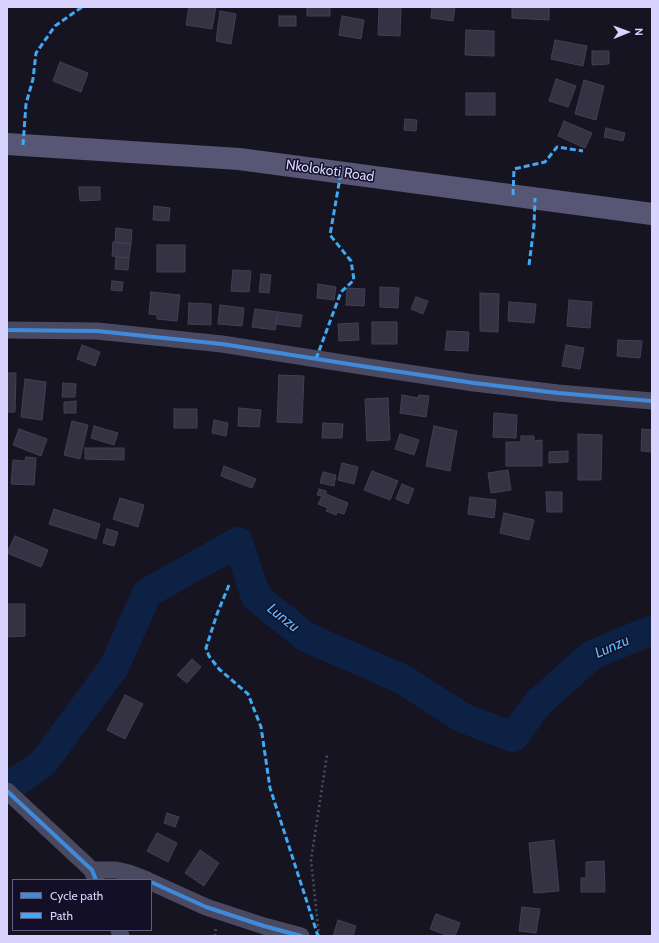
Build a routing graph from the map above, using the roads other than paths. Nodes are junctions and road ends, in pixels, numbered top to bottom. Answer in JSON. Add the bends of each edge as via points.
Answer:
{"nodes":[{"id":1,"x":7,"y":144,"type":"edge"},
{"id":2,"x":652,"y":214,"type":"edge"},
{"id":3,"x":7,"y":330,"type":"edge"},
{"id":4,"x":652,"y":400,"type":"edge"},
{"id":5,"x":7,"y":792,"type":"edge"},
{"id":6,"x":94,"y":875,"type":"edge"},
{"id":7,"x":144,"y":879,"type":"edge"},
{"id":8,"x":152,"y":882,"type":"edge"},
{"id":9,"x":301,"y":936,"type":"edge"}],
"edges":[{"from":1,"to":2,"type":"main road","name":"Nkolokoti Road","via":[[240,159]]},
{"from":3,"to":4,"type":"street","via":[[96,331],[222,344],[474,383]]},
{"from":5,"to":6,"type":"street"},
{"from":6,"to":7,"type":"street","via":[[116,870]]},
{"from":8,"to":9,"type":"street","via":[[206,907]]}]}
